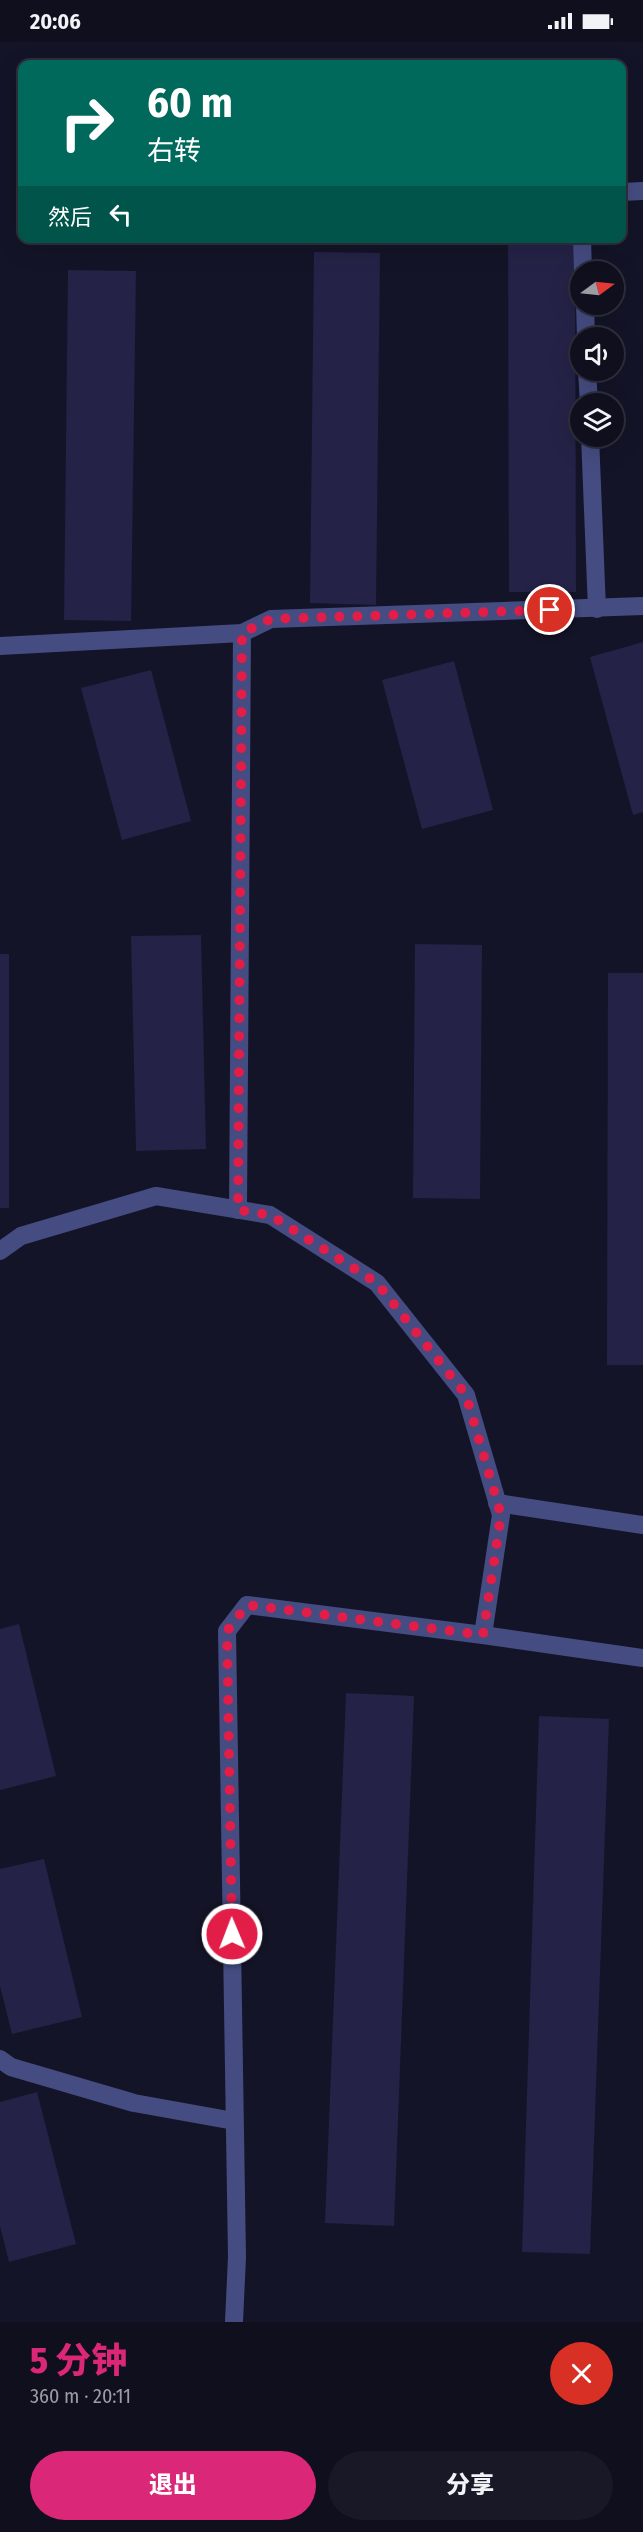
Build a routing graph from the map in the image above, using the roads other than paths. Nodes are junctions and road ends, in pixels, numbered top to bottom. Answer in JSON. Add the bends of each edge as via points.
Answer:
{"nodes":[{"id":1,"x":643,"y":190,"type":"edge"},
{"id":2,"x":626,"y":192,"type":"edge"},
{"id":3,"x":582,"y":243,"type":"edge"},
{"id":4,"x":583,"y":261,"type":"edge"},
{"id":5,"x":590,"y":447,"type":"edge"},
{"id":6,"x":643,"y":606,"type":"edge"},
{"id":7,"x":597,"y":609,"type":"junction"},
{"id":8,"x":242,"y":633,"type":"junction"},
{"id":9,"x":0,"y":646,"type":"edge"},
{"id":10,"x":238,"y":1210,"type":"junction"},
{"id":11,"x":0,"y":1251,"type":"edge"},
{"id":12,"x":497,"y":1503,"type":"junction"},
{"id":13,"x":643,"y":1525,"type":"edge"},
{"id":14,"x":483,"y":1635,"type":"junction"},
{"id":15,"x":643,"y":1658,"type":"edge"},
{"id":16,"x":0,"y":2060,"type":"edge"},
{"id":17,"x":234,"y":2121,"type":"junction"},
{"id":18,"x":234,"y":2322,"type":"edge"}],
"edges":[{"from":1,"to":2,"type":"lane"},
{"from":3,"to":4,"type":"lane"},
{"from":5,"to":7,"type":"lane"},
{"from":6,"to":7,"type":"lane"},
{"from":7,"to":8,"type":"lane","via":[[271,619]]},
{"from":8,"to":9,"type":"lane"},
{"from":8,"to":10,"type":"lane"},
{"from":10,"to":11,"type":"lane","via":[[156,1196],[21,1236]]},
{"from":10,"to":12,"type":"lane","via":[[270,1215],[377,1283],[466,1395]]},
{"from":12,"to":13,"type":"lane"},
{"from":12,"to":14,"type":"lane","via":[[501,1515]]},
{"from":14,"to":15,"type":"lane"},
{"from":14,"to":17,"type":"lane","via":[[247,1605],[227,1631]]},
{"from":16,"to":17,"type":"lane","via":[[11,2067],[134,2103]]},
{"from":17,"to":18,"type":"lane"}]}
